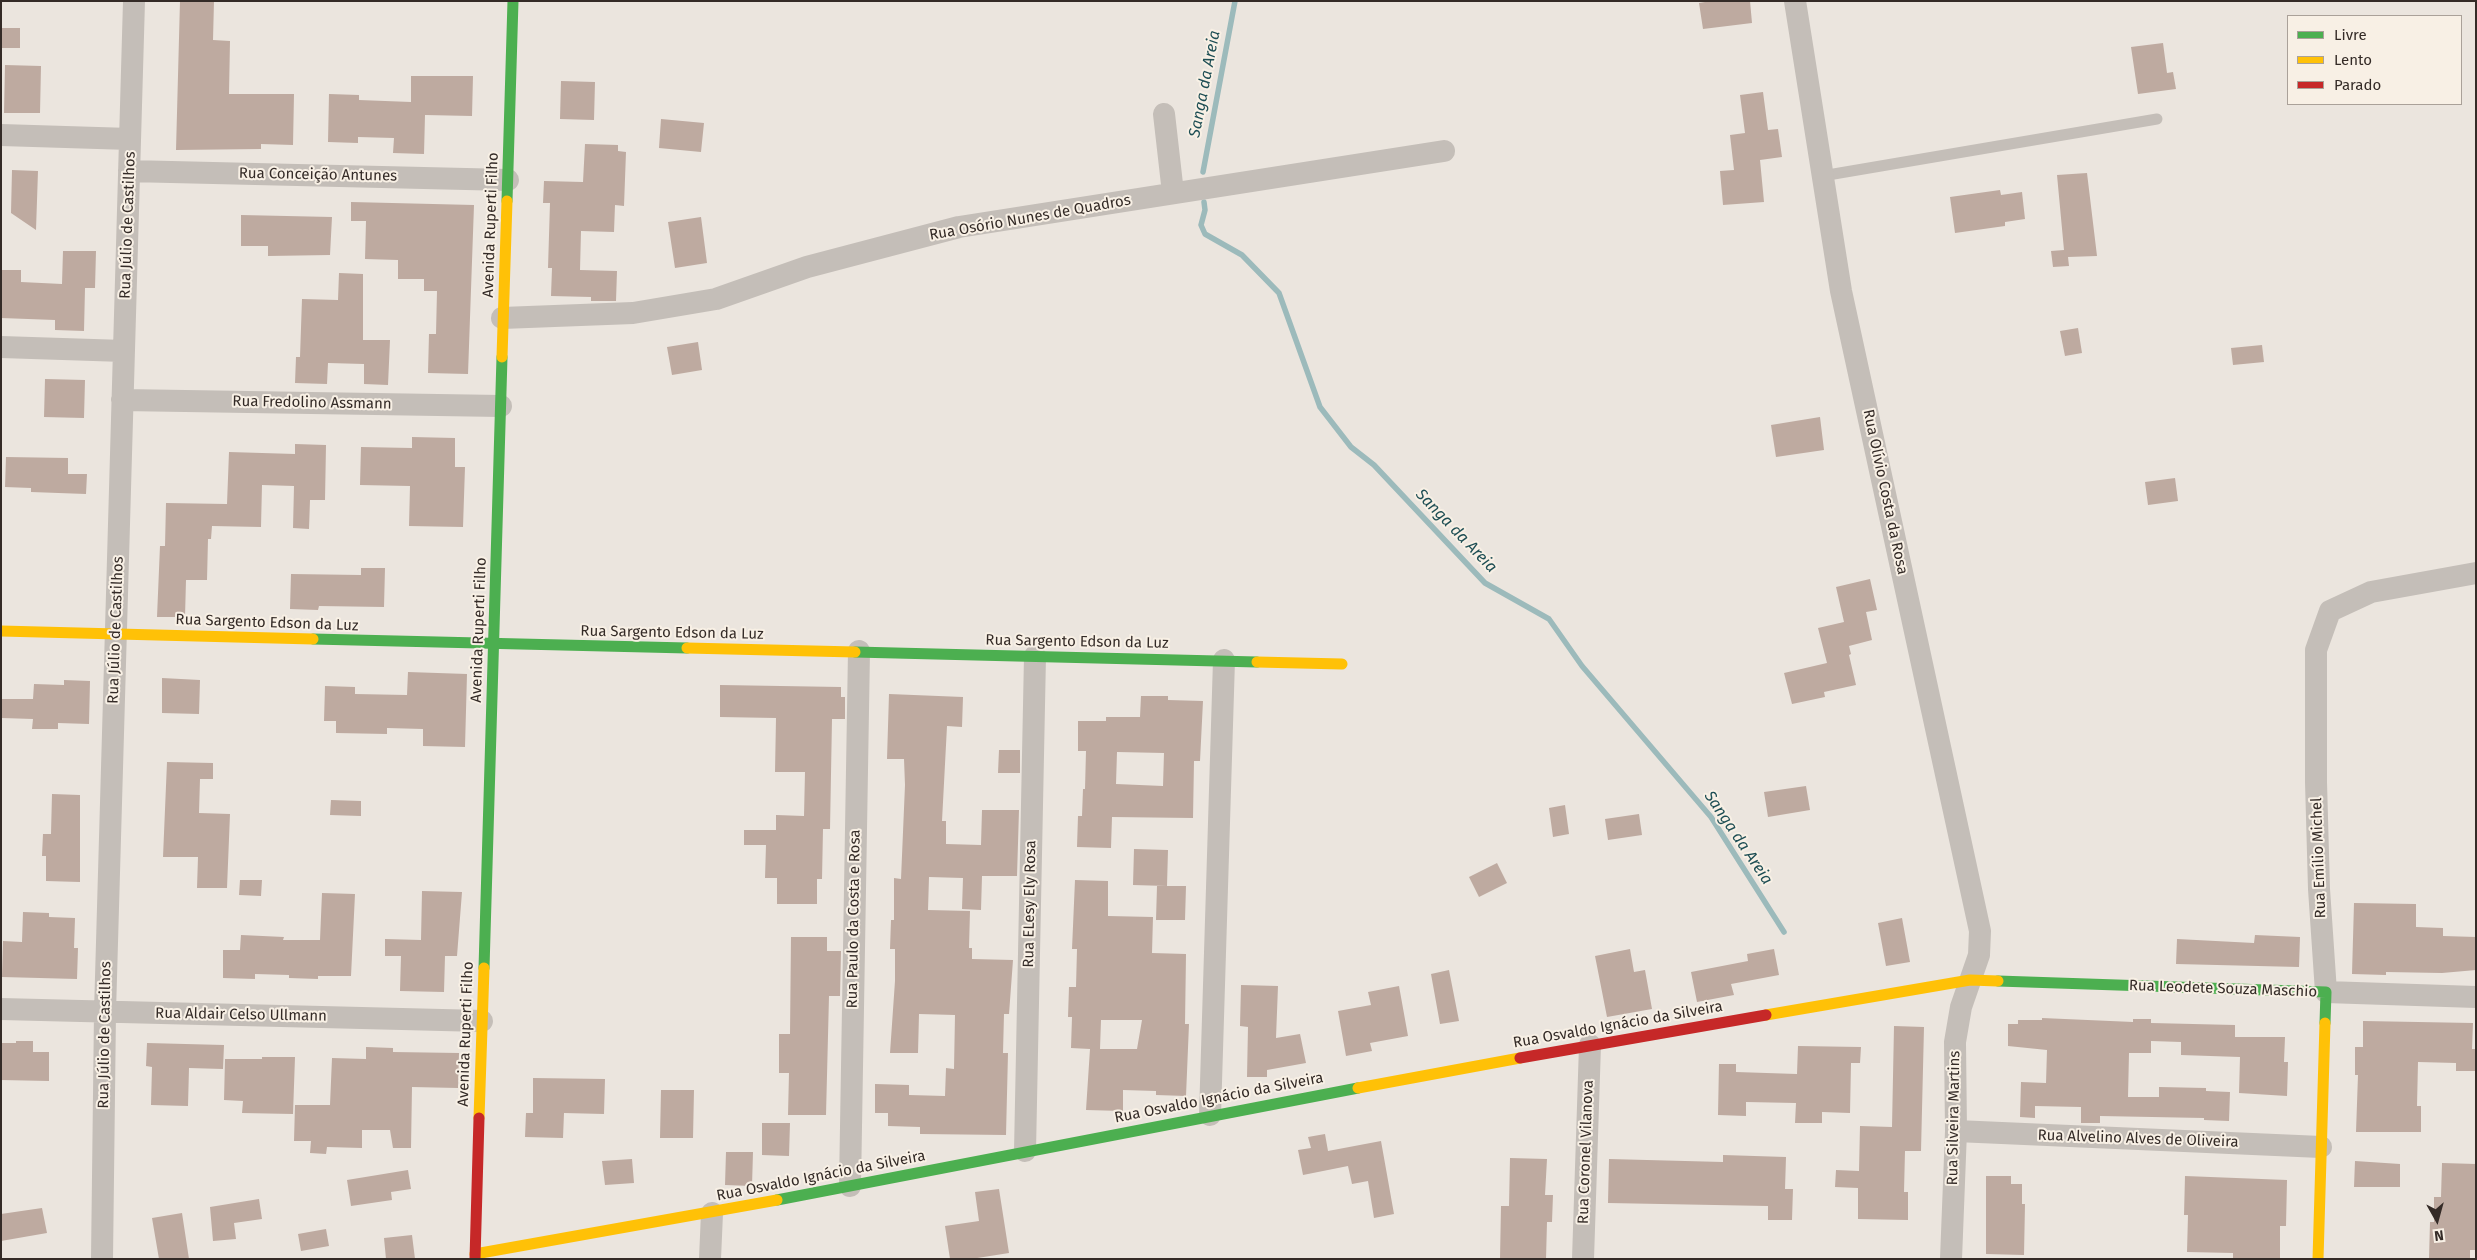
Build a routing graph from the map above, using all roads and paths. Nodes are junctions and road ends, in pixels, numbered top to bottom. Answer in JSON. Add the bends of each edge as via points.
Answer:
{"nodes":[{"id":1,"x":134,"y":1,"type":"edge"},
{"id":2,"x":513,"y":1,"type":"edge"},
{"id":3,"x":1795,"y":1,"type":"edge"},
{"id":4,"x":1164,"y":114,"type":"dead end"},
{"id":5,"x":2157,"y":119,"type":"dead end"},
{"id":6,"x":1,"y":135,"type":"edge"},
{"id":7,"x":130,"y":139,"type":"junction"},
{"id":8,"x":1444,"y":151,"type":"dead end"},
{"id":9,"x":129,"y":171,"type":"junction"},
{"id":10,"x":1822,"y":176,"type":"junction"},
{"id":11,"x":508,"y":180,"type":"junction"},
{"id":12,"x":1173,"y":193,"type":"junction"},
{"id":13,"x":502,"y":318,"type":"junction"},
{"id":14,"x":1,"y":347,"type":"edge"},
{"id":15,"x":124,"y":351,"type":"junction"},
{"id":16,"x":122,"y":400,"type":"junction"},
{"id":17,"x":501,"y":406,"type":"junction"},
{"id":18,"x":2476,"y":573,"type":"edge"},
{"id":19,"x":1,"y":632,"type":"edge"},
{"id":20,"x":116,"y":634,"type":"junction"},
{"id":21,"x":494,"y":645,"type":"junction"},
{"id":22,"x":859,"y":651,"type":"junction"},
{"id":23,"x":1036,"y":656,"type":"junction"},
{"id":24,"x":1224,"y":660,"type":"junction"},
{"id":25,"x":1342,"y":664,"type":"dead end"},
{"id":26,"x":1970,"y":980,"type":"junction"},
{"id":27,"x":2326,"y":992,"type":"junction"},
{"id":28,"x":2476,"y":997,"type":"edge"},
{"id":29,"x":1,"y":1009,"type":"edge"},
{"id":30,"x":105,"y":1012,"type":"junction"},
{"id":31,"x":482,"y":1021,"type":"junction"},
{"id":32,"x":1590,"y":1044,"type":"junction"},
{"id":33,"x":1210,"y":1115,"type":"junction"},
{"id":34,"x":1956,"y":1131,"type":"junction"},
{"id":35,"x":2321,"y":1146,"type":"junction"},
{"id":36,"x":1025,"y":1151,"type":"junction"},
{"id":37,"x":850,"y":1186,"type":"junction"},
{"id":38,"x":712,"y":1213,"type":"junction"},
{"id":39,"x":475,"y":1256,"type":"edge"},
{"id":40,"x":102,"y":1259,"type":"edge"},
{"id":41,"x":710,"y":1259,"type":"edge"},
{"id":42,"x":1583,"y":1259,"type":"edge"},
{"id":43,"x":1951,"y":1259,"type":"edge"},
{"id":44,"x":2318,"y":1259,"type":"edge"}],
"edges":[{"from":1,"to":7,"type":"street","name":"Rua Júlio de Castilhos"},
{"from":2,"to":11,"type":"street","name":"Avenida Ruperti Filho"},
{"from":3,"to":10,"type":"street","name":"Rua Olívio Costa da Rosa"},
{"from":4,"to":12,"type":"street"},
{"from":5,"to":10,"type":"lane"},
{"from":6,"to":7,"type":"street"},
{"from":7,"to":9,"type":"street","name":"Rua Júlio de Castilhos"},
{"from":8,"to":12,"type":"street","name":"Rua Osório Nunes de Quadros"},
{"from":9,"to":11,"type":"street","name":"Rua Conceição Antunes"},
{"from":9,"to":15,"type":"street","name":"Rua Júlio de Castilhos"},
{"from":10,"to":26,"type":"street","name":"Rua Olívio Costa da Rosa","via":[[1841,291],[1980,931],[1979,955]]},
{"from":11,"to":13,"type":"street","name":"Avenida Ruperti Filho"},
{"from":12,"to":13,"type":"street","name":"Rua Osório Nunes de Quadros","via":[[959,227],[807,268],[716,299],[633,314]]},
{"from":13,"to":17,"type":"street","name":"Avenida Ruperti Filho"},
{"from":14,"to":15,"type":"street"},
{"from":15,"to":16,"type":"street","name":"Rua Júlio de Castilhos"},
{"from":16,"to":17,"type":"street","name":"Rua Fredolino Assmann"},
{"from":16,"to":20,"type":"street","name":"Rua Júlio de Castilhos"},
{"from":17,"to":21,"type":"street","name":"Avenida Ruperti Filho"},
{"from":18,"to":27,"type":"street","name":"Rua Emílio Michel","via":[[2371,592],[2330,611],[2327,619],[2316,650],[2318,860]]},
{"from":19,"to":20,"type":"street","name":"Rua Sargento Edson da Luz"},
{"from":20,"to":21,"type":"street","name":"Rua Sargento Edson da Luz"},
{"from":20,"to":30,"type":"street","name":"Rua Júlio de Castilhos"},
{"from":21,"to":22,"type":"street","name":"Rua Sargento Edson da Luz"},
{"from":21,"to":31,"type":"street","name":"Avenida Ruperti Filho"},
{"from":22,"to":23,"type":"street","name":"Rua Sargento Edson da Luz"},
{"from":22,"to":37,"type":"street","name":"Rua Paulo da Costa e Rosa"},
{"from":23,"to":24,"type":"street","name":"Rua Sargento Edson da Luz"},
{"from":23,"to":36,"type":"street","name":"Rua ELesy Ely Rosa"},
{"from":24,"to":25,"type":"street","name":"Rua Sargento Edson da Luz"},
{"from":24,"to":33,"type":"street"},
{"from":26,"to":27,"type":"street","name":"Rua Leodete Souza Maschio"},
{"from":26,"to":32,"type":"street","name":"Rua Osvaldo Ignácio da Silveira"},
{"from":26,"to":34,"type":"street","name":"Rua Silveira Martins","via":[[1955,1042]]},
{"from":27,"to":28,"type":"street","name":"Rua Leodete Souza Maschio"},
{"from":27,"to":35,"type":"street","name":"Rua Emílio Michel"},
{"from":29,"to":30,"type":"street","name":"Rua Aldair Celso Ullmann"},
{"from":30,"to":31,"type":"street","name":"Rua Aldair Celso Ullmann"},
{"from":30,"to":40,"type":"street","name":"Rua Júlio de Castilhos"},
{"from":31,"to":39,"type":"street","name":"Avenida Ruperti Filho"},
{"from":32,"to":33,"type":"street","name":"Rua Osvaldo Ignácio da Silveira"},
{"from":32,"to":42,"type":"street","name":"Rua Coronel Vilanova"},
{"from":33,"to":36,"type":"street","name":"Rua Osvaldo Ignácio da Silveira"},
{"from":34,"to":35,"type":"street","name":"Rua Alvelino Alves de Oliveira"},
{"from":34,"to":43,"type":"street","name":"Rua Silveira Martins"},
{"from":35,"to":44,"type":"street","name":"Rua Emílio Michel"},
{"from":36,"to":37,"type":"street","name":"Rua Osvaldo Ignácio da Silveira"},
{"from":37,"to":38,"type":"street","name":"Rua Osvaldo Ignácio da Silveira"},
{"from":38,"to":39,"type":"street","name":"Rua Osvaldo Ignácio da Silveira"},
{"from":38,"to":41,"type":"street"}]}
